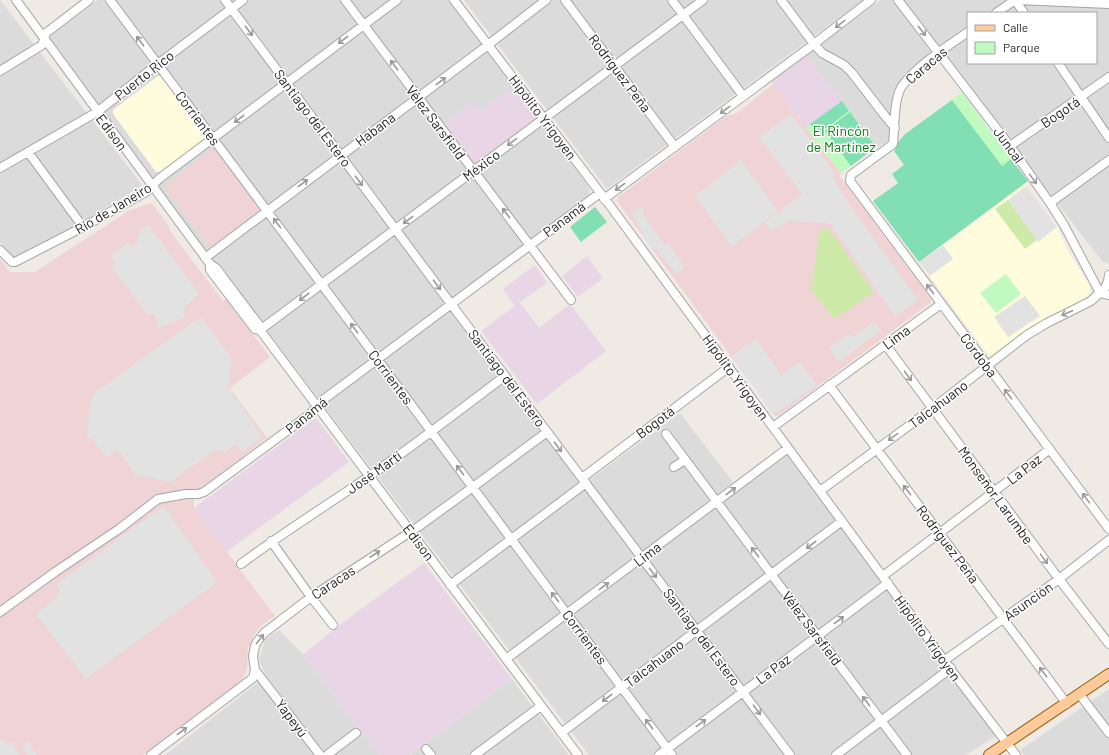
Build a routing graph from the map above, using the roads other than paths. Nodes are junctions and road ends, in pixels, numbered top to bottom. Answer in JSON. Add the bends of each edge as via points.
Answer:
{"nodes":[{"id":1,"x":16,"y":0,"type":"edge"},
{"id":2,"x":89,"y":0,"type":"edge"},
{"id":3,"x":110,"y":0,"type":"edge"},
{"id":4,"x":225,"y":0,"type":"edge"},
{"id":5,"x":243,"y":0,"type":"edge"},
{"id":6,"x":345,"y":0,"type":"edge"},
{"id":7,"x":397,"y":0,"type":"edge"},
{"id":8,"x":454,"y":0,"type":"edge"},
{"id":9,"x":546,"y":0,"type":"edge"},
{"id":10,"x":565,"y":0,"type":"edge"},
{"id":11,"x":672,"y":0,"type":"edge"},
{"id":12,"x":703,"y":0,"type":"edge"},
{"id":13,"x":781,"y":0,"type":"edge"},
{"id":14,"x":871,"y":0,"type":"edge"},
{"id":15,"x":898,"y":0,"type":"edge"},
{"id":16,"x":1015,"y":0,"type":"edge"},
{"id":17,"x":1018,"y":0,"type":"edge"},
{"id":18,"x":1109,"y":4,"type":"edge"},
{"id":19,"x":232,"y":8,"type":"junction"},
{"id":20,"x":997,"y":12,"type":"edge"},
{"id":21,"x":1023,"y":12,"type":"edge"},
{"id":22,"x":683,"y":15,"type":"junction"},
{"id":23,"x":364,"y":25,"type":"junction"},
{"id":24,"x":967,"y":33,"type":"edge"},
{"id":25,"x":44,"y":39,"type":"junction"},
{"id":26,"x":814,"y":44,"type":"junction"},
{"id":27,"x":488,"y":45,"type":"junction"},
{"id":28,"x":939,"y":52,"type":"junction"},
{"id":29,"x":158,"y":64,"type":"junction"},
{"id":30,"x":1059,"y":64,"type":"edge"},
{"id":31,"x":615,"y":66,"type":"junction"},
{"id":32,"x":0,"y":71,"type":"edge"},
{"id":33,"x":1109,"y":77,"type":"edge"},
{"id":34,"x":287,"y":83,"type":"junction"},
{"id":35,"x":743,"y":96,"type":"junction"},
{"id":36,"x":418,"y":97,"type":"junction"},
{"id":37,"x":1081,"y":97,"type":"junction"},
{"id":38,"x":97,"y":112,"type":"junction"},
{"id":39,"x":544,"y":118,"type":"junction"},
{"id":40,"x":895,"y":128,"type":"junction"},
{"id":41,"x":213,"y":138,"type":"junction"},
{"id":42,"x":1109,"y":138,"type":"edge"},
{"id":43,"x":1010,"y":146,"type":"junction"},
{"id":44,"x":675,"y":147,"type":"junction"},
{"id":45,"x":28,"y":152,"type":"junction"},
{"id":46,"x":341,"y":155,"type":"junction"},
{"id":47,"x":1109,"y":160,"type":"edge"},
{"id":48,"x":0,"y":168,"type":"edge"},
{"id":49,"x":474,"y":171,"type":"junction"},
{"id":50,"x":850,"y":181,"type":"joint"},
{"id":51,"x":153,"y":186,"type":"junction"},
{"id":52,"x":602,"y":196,"type":"junction"},
{"id":53,"x":1050,"y":203,"type":"junction"},
{"id":54,"x":267,"y":210,"type":"junction"},
{"id":55,"x":83,"y":227,"type":"junction"},
{"id":56,"x":396,"y":229,"type":"junction"},
{"id":57,"x":529,"y":245,"type":"junction"},
{"id":58,"x":0,"y":250,"type":"edge"},
{"id":59,"x":207,"y":261,"type":"junction"},
{"id":60,"x":1109,"y":275,"type":"edge"},
{"id":61,"x":322,"y":284,"type":"junction"},
{"id":62,"x":1100,"y":293,"type":"junction"},
{"id":63,"x":1109,"y":295,"type":"edge"},
{"id":64,"x":571,"y":300,"type":"dead end"},
{"id":65,"x":451,"y":304,"type":"junction"},
{"id":66,"x":941,"y":304,"type":"junction"},
{"id":67,"x":260,"y":330,"type":"junction"},
{"id":68,"x":885,"y":344,"type":"junction"},
{"id":69,"x":378,"y":359,"type":"junction"},
{"id":70,"x":987,"y":366,"type":"junction"},
{"id":71,"x":729,"y":367,"type":"junction"},
{"id":72,"x":505,"y":376,"type":"junction"},
{"id":73,"x":829,"y":385,"type":"junction"},
{"id":74,"x":317,"y":406,"type":"junction"},
{"id":75,"x":933,"y":408,"type":"junction"},
{"id":76,"x":773,"y":427,"type":"junction"},
{"id":77,"x":432,"y":432,"type":"junction"},
{"id":78,"x":547,"y":432,"type":"junction"},
{"id":79,"x":666,"y":434,"type":"dead end"},
{"id":80,"x":788,"y":448,"type":"junction"},
{"id":81,"x":876,"y":449,"type":"junction"},
{"id":82,"x":1050,"y":449,"type":"junction"},
{"id":83,"x":685,"y":460,"type":"junction"},
{"id":84,"x":674,"y":467,"type":"dead end"},
{"id":85,"x":369,"y":476,"type":"junction"},
{"id":86,"x":584,"y":481,"type":"junction"},
{"id":87,"x":473,"y":487,"type":"junction"},
{"id":88,"x":820,"y":491,"type":"junction"},
{"id":89,"x":994,"y":492,"type":"junction"},
{"id":90,"x":717,"y":502,"type":"junction"},
{"id":91,"x":842,"y":521,"type":"junction"},
{"id":92,"x":1109,"y":529,"type":"edge"},
{"id":93,"x":411,"y":531,"type":"junction"},
{"id":94,"x":940,"y":534,"type":"junction"},
{"id":95,"x":512,"y":539,"type":"junction"},
{"id":96,"x":1109,"y":540,"type":"edge"},
{"id":97,"x":271,"y":541,"type":"junction"},
{"id":98,"x":642,"y":558,"type":"junction"},
{"id":99,"x":241,"y":564,"type":"dead end"},
{"id":100,"x":772,"y":575,"type":"junction"},
{"id":101,"x":1059,"y":579,"type":"junction"},
{"id":102,"x":886,"y":580,"type":"junction"},
{"id":103,"x":450,"y":585,"type":"junction"},
{"id":104,"x":311,"y":596,"type":"junction"},
{"id":105,"x":0,"y":612,"type":"edge"},
{"id":106,"x":567,"y":614,"type":"junction"},
{"id":107,"x":1002,"y":618,"type":"junction"},
{"id":108,"x":333,"y":624,"type":"dead end"},
{"id":109,"x":697,"y":631,"type":"junction"},
{"id":110,"x":818,"y":636,"type":"junction"},
{"id":111,"x":1109,"y":644,"type":"edge"},
{"id":112,"x":506,"y":659,"type":"junction"},
{"id":113,"x":946,"y":660,"type":"junction"},
{"id":114,"x":951,"y":668,"type":"junction"},
{"id":115,"x":255,"y":670,"type":"junction"},
{"id":116,"x":1109,"y":674,"type":"edge"},
{"id":117,"x":622,"y":687,"type":"junction"},
{"id":118,"x":743,"y":692,"type":"junction"},
{"id":119,"x":1080,"y":695,"type":"junction"},
{"id":120,"x":1067,"y":704,"type":"junction"},
{"id":121,"x":541,"y":706,"type":"junction"},
{"id":122,"x":881,"y":721,"type":"junction"},
{"id":123,"x":356,"y":733,"type":"dead end"},
{"id":124,"x":561,"y":733,"type":"junction"},
{"id":125,"x":1109,"y":734,"type":"edge"},
{"id":126,"x":1008,"y":743,"type":"junction"},
{"id":127,"x":670,"y":752,"type":"edge"},
{"id":128,"x":151,"y":755,"type":"edge"},
{"id":129,"x":320,"y":755,"type":"edge"},
{"id":130,"x":327,"y":755,"type":"edge"},
{"id":131,"x":475,"y":755,"type":"edge"},
{"id":132,"x":578,"y":755,"type":"edge"},
{"id":133,"x":659,"y":755,"type":"edge"},
{"id":134,"x":790,"y":755,"type":"edge"},
{"id":135,"x":836,"y":755,"type":"edge"},
{"id":136,"x":907,"y":755,"type":"edge"},
{"id":137,"x":989,"y":755,"type":"edge"},
{"id":138,"x":1016,"y":755,"type":"edge"}],
"edges":[{"from":1,"to":25,"type":"street","name":"Edison"},
{"from":2,"to":25,"type":"street","via":[[46,33]]},
{"from":29,"to":3,"type":"street","name":"Corrientes","one_way":true},
{"from":4,"to":19,"type":"street","name":"Santiago del Estero"},
{"from":5,"to":19,"type":"street","name":"Puerto Rico"},
{"from":6,"to":23,"type":"street","name":"Vélez Sarsfield"},
{"from":7,"to":23,"type":"street","name":"Río de Janeiro"},
{"from":8,"to":27,"type":"street","name":"Hipólito Yrigoyen"},
{"from":9,"to":27,"type":"street","name":"Habana"},
{"from":10,"to":31,"type":"street","name":"Rodríguez Peña"},
{"from":11,"to":22,"type":"street"},
{"from":12,"to":22,"type":"street","name":"México"},
{"from":13,"to":26,"type":"street"},
{"from":14,"to":26,"type":"street","name":"Panamá","one_way":true},
{"from":15,"to":28,"type":"street","name":"Juncal","one_way":true},
{"from":16,"to":20,"type":"street"},
{"from":16,"to":21,"type":"street"},
{"from":17,"to":18,"type":"street"},
{"from":19,"to":29,"type":"street","name":"Puerto Rico"},
{"from":19,"to":34,"type":"street","name":"Santiago del Estero","one_way":true},
{"from":22,"to":31,"type":"street","name":"México"},
{"from":22,"to":35,"type":"street"},
{"from":23,"to":34,"type":"street","name":"Río de Janeiro","one_way":true},
{"from":36,"to":23,"type":"street","name":"Vélez Sarsfield","one_way":true},
{"from":24,"to":28,"type":"street","name":"Caracas"},
{"from":25,"to":32,"type":"street","via":[[42,45]]},
{"from":25,"to":38,"type":"street","name":"Edison"},
{"from":26,"to":35,"type":"street","name":"Panamá"},
{"from":26,"to":40,"type":"street","via":[[822,53],[844,65],[852,73]]},
{"from":36,"to":27,"type":"street","name":"Habana","one_way":true},
{"from":27,"to":39,"type":"street","name":"Hipólito Yrigoyen"},
{"from":28,"to":40,"type":"street","name":"Caracas","via":[[902,85],[896,102]]},
{"from":28,"to":43,"type":"street","name":"Juncal"},
{"from":29,"to":38,"type":"street","name":"Puerto Rico"},
{"from":29,"to":41,"type":"street","name":"Corrientes"},
{"from":30,"to":37,"type":"street"},
{"from":31,"to":39,"type":"street","name":"México"},
{"from":31,"to":44,"type":"street","name":"Rodríguez Peña"},
{"from":33,"to":37,"type":"street","name":"Bogotá"},
{"from":34,"to":41,"type":"street","name":"Río de Janeiro","one_way":true},
{"from":34,"to":46,"type":"street","name":"Santiago del Estero"},
{"from":35,"to":44,"type":"street","name":"Panamá","one_way":true},
{"from":36,"to":46,"type":"street","name":"Habana"},
{"from":36,"to":49,"type":"street","name":"Vélez Sarsfield"},
{"from":37,"to":42,"type":"street"},
{"from":37,"to":43,"type":"street","name":"Bogotá"},
{"from":38,"to":45,"type":"street","name":"Puerto Rico"},
{"from":38,"to":51,"type":"street","name":"Edison"},
{"from":39,"to":49,"type":"street","name":"México","one_way":true},
{"from":39,"to":52,"type":"street","name":"Hipólito Yrigoyen"},
{"from":40,"to":50,"type":"street","name":"Caracas","via":[[893,144],[851,175]]},
{"from":41,"to":51,"type":"street","name":"Río de Janeiro"},
{"from":41,"to":54,"type":"street","name":"Corrientes"},
{"from":43,"to":53,"type":"street","name":"Juncal","one_way":true},
{"from":44,"to":52,"type":"street","name":"Panamá","one_way":true},
{"from":45,"to":48,"type":"street","name":"Puerto Rico"},
{"from":45,"to":55,"type":"street"},
{"from":54,"to":46,"type":"street","name":"Habana","one_way":true},
{"from":46,"to":56,"type":"street","name":"Santiago del Estero","one_way":true},
{"from":47,"to":53,"type":"street"},
{"from":49,"to":56,"type":"street","name":"México","one_way":true},
{"from":57,"to":49,"type":"street","name":"Vélez Sarsfield","one_way":true},
{"from":66,"to":50,"type":"street","name":"Córdoba","one_way":true},
{"from":51,"to":55,"type":"street","name":"Río de Janeiro"},
{"from":51,"to":59,"type":"street","name":"Edison"},
{"from":52,"to":57,"type":"street","name":"Panamá"},
{"from":52,"to":71,"type":"street","name":"Hipólito Yrigoyen"},
{"from":53,"to":62,"type":"street","name":"Juncal"},
{"from":54,"to":59,"type":"street","name":"Habana"},
{"from":61,"to":54,"type":"street","name":"Corrientes","one_way":true},
{"from":55,"to":58,"type":"street","name":"Río de Janeiro","via":[[15,262]]},
{"from":56,"to":61,"type":"street","name":"México"},
{"from":56,"to":65,"type":"street","name":"Santiago del Estero","one_way":true},
{"from":57,"to":64,"type":"street","name":"Vélez Sarsfield"},
{"from":57,"to":65,"type":"street","name":"Panamá"},
{"from":59,"to":67,"type":"street","name":"Edison","via":[[210,270],[233,301],[255,329]]},
{"from":60,"to":62,"type":"street","name":"Talcahuano"},
{"from":61,"to":67,"type":"street","name":"México","one_way":true},
{"from":69,"to":61,"type":"street","name":"Corrientes","one_way":true},
{"from":62,"to":63,"type":"street"},
{"from":62,"to":70,"type":"street","name":"Talcahuano","one_way":true,"via":[[1091,302],[1027,335]]},
{"from":65,"to":69,"type":"street","name":"Panamá"},
{"from":65,"to":72,"type":"street","name":"Santiago del Estero"},
{"from":66,"to":68,"type":"street","name":"Lima"},
{"from":66,"to":70,"type":"street","name":"Córdoba"},
{"from":67,"to":74,"type":"street","name":"Edison"},
{"from":68,"to":73,"type":"street","name":"Lima"},
{"from":68,"to":75,"type":"street","name":"Monseñor Larumbe","one_way":true},
{"from":69,"to":74,"type":"street","name":"Panamá"},
{"from":69,"to":77,"type":"street","name":"Corrientes"},
{"from":70,"to":75,"type":"street","name":"Talcahuano"},
{"from":82,"to":70,"type":"street","name":"Córdoba","one_way":true},
{"from":71,"to":76,"type":"street","name":"Hipólito Yrigoyen"},
{"from":71,"to":86,"type":"street","name":"Bogotá"},
{"from":72,"to":77,"type":"street","name":"José Martí"},
{"from":72,"to":78,"type":"street","name":"Santiago del Estero"},
{"from":73,"to":76,"type":"street","name":"Lima"},
{"from":73,"to":81,"type":"street","name":"Rodríguez Peña"},
{"from":74,"to":85,"type":"street","name":"Edison"},
{"from":74,"to":105,"type":"street","name":"Panamá","via":[[310,414],[204,492],[158,499]]},
{"from":75,"to":81,"type":"street","name":"Talcahuano","one_way":true},
{"from":75,"to":89,"type":"street","name":"Monseñor Larumbe"},
{"from":76,"to":80,"type":"street","name":"Hipólito Yrigoyen"},
{"from":77,"to":85,"type":"street","name":"José Martí"},
{"from":87,"to":77,"type":"street","name":"Corrientes","one_way":true},
{"from":78,"to":86,"type":"street","name":"Santiago del Estero","one_way":true},
{"from":78,"to":87,"type":"street","name":"Caracas"},
{"from":79,"to":83,"type":"street","name":"Vélez Sarsfield"},
{"from":80,"to":88,"type":"street","name":"Hipólito Yrigoyen"},
{"from":90,"to":80,"type":"street","name":"Lima","one_way":true},
{"from":81,"to":88,"type":"street","name":"Talcahuano"},
{"from":94,"to":81,"type":"street","name":"Rodríguez Peña","one_way":true},
{"from":82,"to":89,"type":"street","name":"La Paz"},
{"from":92,"to":82,"type":"street","name":"Córdoba","one_way":true},
{"from":83,"to":84,"type":"street"},
{"from":83,"to":90,"type":"street","name":"Vélez Sarsfield"},
{"from":85,"to":93,"type":"street","name":"Edison"},
{"from":85,"to":97,"type":"street","name":"José Martí"},
{"from":86,"to":95,"type":"street","name":"Bogotá"},
{"from":86,"to":98,"type":"street","name":"Santiago del Estero"},
{"from":87,"to":93,"type":"street","name":"Caracas"},
{"from":87,"to":95,"type":"street","name":"Corrientes"},
{"from":88,"to":91,"type":"street","name":"Hipólito Yrigoyen"},
{"from":89,"to":94,"type":"street","name":"La Paz"},
{"from":89,"to":101,"type":"street","name":"Monseñor Larumbe","one_way":true},
{"from":90,"to":98,"type":"street","name":"Lima"},
{"from":100,"to":90,"type":"street","name":"Vélez Sarsfield","one_way":true},
{"from":91,"to":100,"type":"street","name":"Talcahuano","one_way":true},
{"from":91,"to":102,"type":"street","name":"Hipólito Yrigoyen"},
{"from":93,"to":103,"type":"street","name":"Edison"},
{"from":104,"to":93,"type":"street","name":"Caracas","one_way":true},
{"from":94,"to":102,"type":"street","name":"La Paz"},
{"from":94,"to":107,"type":"street","name":"Rodríguez Peña"},
{"from":95,"to":103,"type":"street","name":"Bogotá"},
{"from":106,"to":95,"type":"street","name":"Corrientes","one_way":true},
{"from":96,"to":101,"type":"street","name":"Asunción"},
{"from":97,"to":99,"type":"street","name":"José Martí"},
{"from":97,"to":104,"type":"street"},
{"from":106,"to":98,"type":"street","name":"Lima","one_way":true},
{"from":98,"to":109,"type":"street","name":"Santiago del Estero","one_way":true},
{"from":100,"to":109,"type":"street","name":"Talcahuano"},
{"from":100,"to":110,"type":"street","name":"Vélez Sarsfield"},
{"from":101,"to":107,"type":"street","name":"Asunción"},
{"from":101,"to":111,"type":"street","name":"Monseñor Larumbe"},
{"from":110,"to":102,"type":"street","name":"La Paz","one_way":true},
{"from":102,"to":113,"type":"street","name":"Hipólito Yrigoyen"},
{"from":103,"to":112,"type":"street","name":"Edison"},
{"from":104,"to":108,"type":"street"},
{"from":115,"to":104,"type":"street","name":"Caracas","one_way":true,"via":[[253,656],[256,642]]},
{"from":106,"to":112,"type":"street","name":"Lima"},
{"from":106,"to":117,"type":"street","name":"Corrientes"},
{"from":107,"to":113,"type":"street","name":"Asunción"},
{"from":120,"to":107,"type":"street","name":"Rodríguez Peña","one_way":true},
{"from":109,"to":117,"type":"street","name":"Talcahuano"},
{"from":109,"to":118,"type":"street","name":"Santiago del Estero"},
{"from":110,"to":118,"type":"street","name":"La Paz"},
{"from":122,"to":110,"type":"street","name":"Vélez Sarsfield","one_way":true},
{"from":112,"to":121,"type":"street","name":"Edison"},
{"from":113,"to":114,"type":"street","name":"Hipólito Yrigoyen"},
{"from":114,"to":122,"type":"street"},
{"from":114,"to":126,"type":"street","name":"Hipólito Yrigoyen"},
{"from":128,"to":115,"type":"street","one_way":true,"via":[[253,678]]},
{"from":115,"to":129,"type":"street","name":"Yapeyú"},
{"from":116,"to":119,"type":"main road"},
{"from":117,"to":124,"type":"street","name":"Talcahuano","one_way":true},
{"from":127,"to":117,"type":"street","name":"Corrientes","one_way":true},
{"from":127,"to":118,"type":"street","name":"La Paz","one_way":true},
{"from":118,"to":134,"type":"street","name":"Santiago del Estero","one_way":true},
{"from":119,"to":120,"type":"main road"},
{"from":119,"to":125,"type":"street"},
{"from":120,"to":126,"type":"main road"},
{"from":121,"to":124,"type":"street","name":"Edison"},
{"from":121,"to":131,"type":"street"},
{"from":122,"to":135,"type":"street"},
{"from":122,"to":136,"type":"street","name":"Vélez Sarsfield"},
{"from":123,"to":130,"type":"street"},
{"from":124,"to":132,"type":"street","name":"Edison"},
{"from":126,"to":137,"type":"main road"},
{"from":126,"to":138,"type":"street","name":"Hipólito Yrigoyen"},
{"from":127,"to":133,"type":"street","name":"La Paz"}]}
